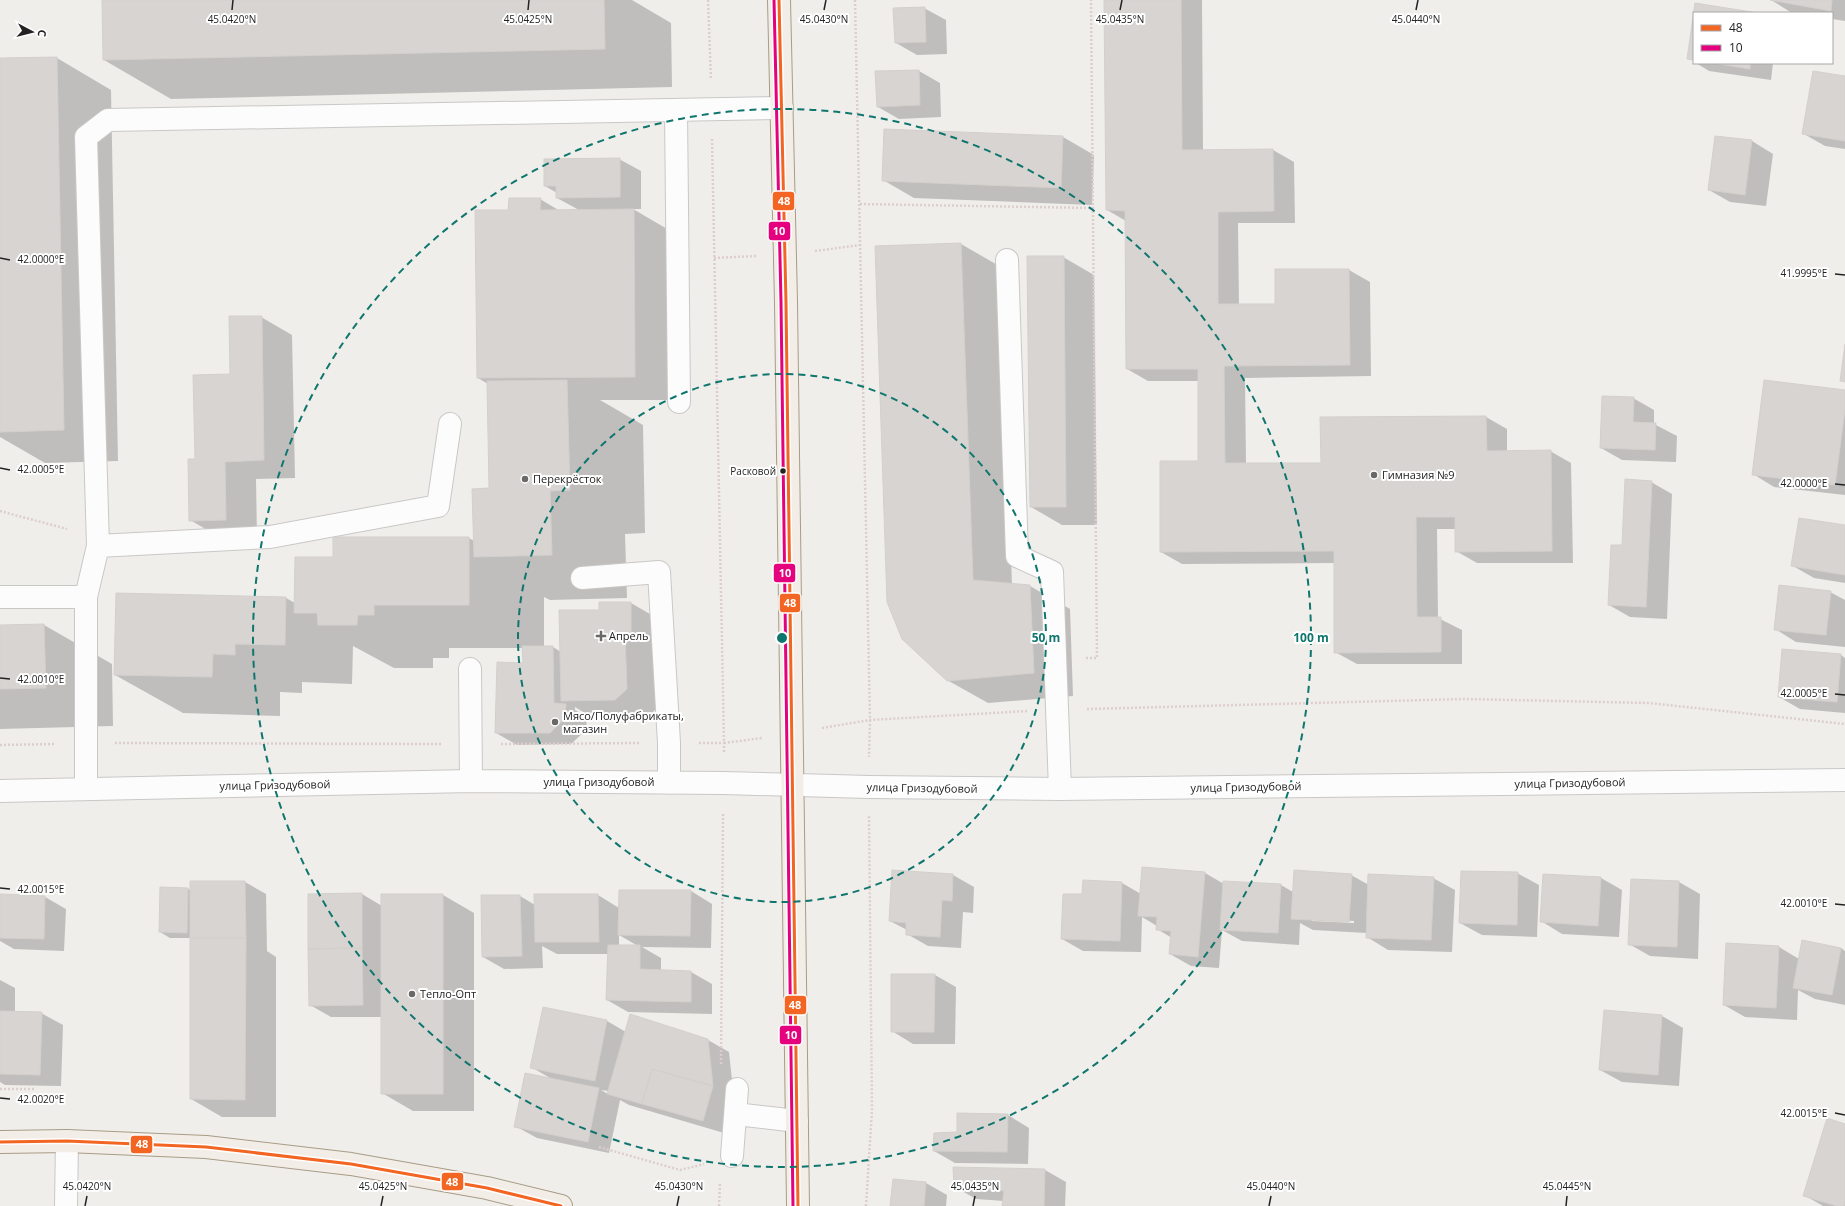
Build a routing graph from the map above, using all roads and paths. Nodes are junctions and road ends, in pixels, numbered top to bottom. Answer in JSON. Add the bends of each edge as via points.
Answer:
{"nodes":[{"id":1,"x":779,"y":0,"type":"edge"},
{"id":2,"x":855,"y":0,"type":"edge"},
{"id":3,"x":1090,"y":0,"type":"edge"},
{"id":4,"x":782,"y":108,"type":"junction"},
{"id":5,"x":676,"y":110,"type":"junction"},
{"id":6,"x":860,"y":204,"type":"junction"},
{"id":7,"x":1092,"y":208,"type":"junction"},
{"id":8,"x":1007,"y":260,"type":"dead end"},
{"id":9,"x":679,"y":402,"type":"dead end"},
{"id":10,"x":450,"y":424,"type":"dead end"},
{"id":11,"x":0,"y":512,"type":"edge"},
{"id":12,"x":98,"y":541,"type":"junction"},
{"id":13,"x":582,"y":578,"type":"dead end"},
{"id":14,"x":0,"y":597,"type":"edge"},
{"id":15,"x":86,"y":597,"type":"junction"},
{"id":16,"x":1056,"y":658,"type":"junction"},
{"id":17,"x":470,"y":669,"type":"dead end"},
{"id":18,"x":87,"y":743,"type":"junction"},
{"id":19,"x":669,"y":743,"type":"junction"},
{"id":20,"x":471,"y":744,"type":"junction"},
{"id":21,"x":0,"y":745,"type":"edge"},
{"id":22,"x":1845,"y":780,"type":"edge"},
{"id":23,"x":471,"y":782,"type":"junction"},
{"id":24,"x":669,"y":783,"type":"junction"},
{"id":25,"x":723,"y":783,"type":"junction"},
{"id":26,"x":791,"y":786,"type":"junction"},
{"id":27,"x":869,"y":787,"type":"junction"},
{"id":28,"x":86,"y":789,"type":"junction"},
{"id":29,"x":1060,"y":789,"type":"junction"},
{"id":30,"x":0,"y":791,"type":"edge"},
{"id":31,"x":721,"y":1066,"type":"dead end"},
{"id":32,"x":737,"y":1088,"type":"dead end"},
{"id":33,"x":0,"y":1089,"type":"edge"},
{"id":34,"x":34,"y":1089,"type":"dead end"},
{"id":35,"x":736,"y":1114,"type":"junction"},
{"id":36,"x":797,"y":1121,"type":"junction"},
{"id":37,"x":67,"y":1141,"type":"junction"},
{"id":38,"x":0,"y":1142,"type":"edge"},
{"id":39,"x":599,"y":1147,"type":"dead end"},
{"id":40,"x":732,"y":1156,"type":"dead end"},
{"id":41,"x":707,"y":1163,"type":"dead end"},
{"id":42,"x":720,"y":1175,"type":"dead end"},
{"id":43,"x":66,"y":1206,"type":"edge"},
{"id":44,"x":561,"y":1206,"type":"edge"},
{"id":45,"x":719,"y":1206,"type":"edge"},
{"id":46,"x":798,"y":1206,"type":"edge"},
{"id":47,"x":866,"y":1206,"type":"edge"}],
"edges":[{"from":1,"to":4,"type":"main road"},
{"from":2,"to":6,"type":"path"},
{"from":3,"to":7,"type":"path"},
{"from":4,"to":5,"type":"street"},
{"from":4,"to":26,"type":"main road","via":[[791,626]]},
{"from":5,"to":9,"type":"street"},
{"from":5,"to":12,"type":"street","via":[[108,120],[86,137]]},
{"from":6,"to":7,"type":"path"},
{"from":6,"to":27,"type":"path","via":[[870,720]]},
{"from":7,"to":16,"type":"path","via":[[1097,658]]},
{"from":8,"to":16,"type":"street","via":[[1017,556],[1052,572]]},
{"from":10,"to":12,"type":"street","via":[[438,506],[270,537]]},
{"from":11,"to":12,"type":"path"},
{"from":12,"to":15,"type":"street"},
{"from":13,"to":19,"type":"street","via":[[659,572]]},
{"from":14,"to":15,"type":"street"},
{"from":15,"to":18,"type":"street"},
{"from":16,"to":29,"type":"street"},
{"from":17,"to":20,"type":"street"},
{"from":18,"to":20,"type":"path"},
{"from":18,"to":21,"type":"path"},
{"from":18,"to":28,"type":"street"},
{"from":19,"to":20,"type":"path"},
{"from":19,"to":24,"type":"street"},
{"from":19,"to":25,"type":"path","via":[[724,743]]},
{"from":20,"to":23,"type":"street"},
{"from":22,"to":29,"type":"street","name":"улица Гризодубовой"},
{"from":23,"to":24,"type":"street","name":"улица Гризодубовой"},
{"from":23,"to":28,"type":"street","name":"улица Гризодубовой"},
{"from":24,"to":25,"type":"street","name":"улица Гризодубовой"},
{"from":25,"to":26,"type":"street","name":"улица Гризодубовой"},
{"from":25,"to":31,"type":"path"},
{"from":26,"to":27,"type":"street","name":"улица Гризодубовой"},
{"from":26,"to":36,"type":"main road"},
{"from":27,"to":29,"type":"street","name":"улица Гризодубовой"},
{"from":27,"to":47,"type":"path","via":[[872,1110]]},
{"from":28,"to":30,"type":"street","name":"улица Гризодубовой"},
{"from":32,"to":35,"type":"street"},
{"from":33,"to":34,"type":"path"},
{"from":35,"to":36,"type":"street"},
{"from":35,"to":40,"type":"street"},
{"from":36,"to":46,"type":"main road"},
{"from":37,"to":38,"type":"main road"},
{"from":37,"to":43,"type":"street"},
{"from":37,"to":44,"type":"main road","via":[[206,1147],[343,1163],[487,1188]]},
{"from":39,"to":41,"type":"path","via":[[680,1170]]},
{"from":42,"to":45,"type":"path"}]}
